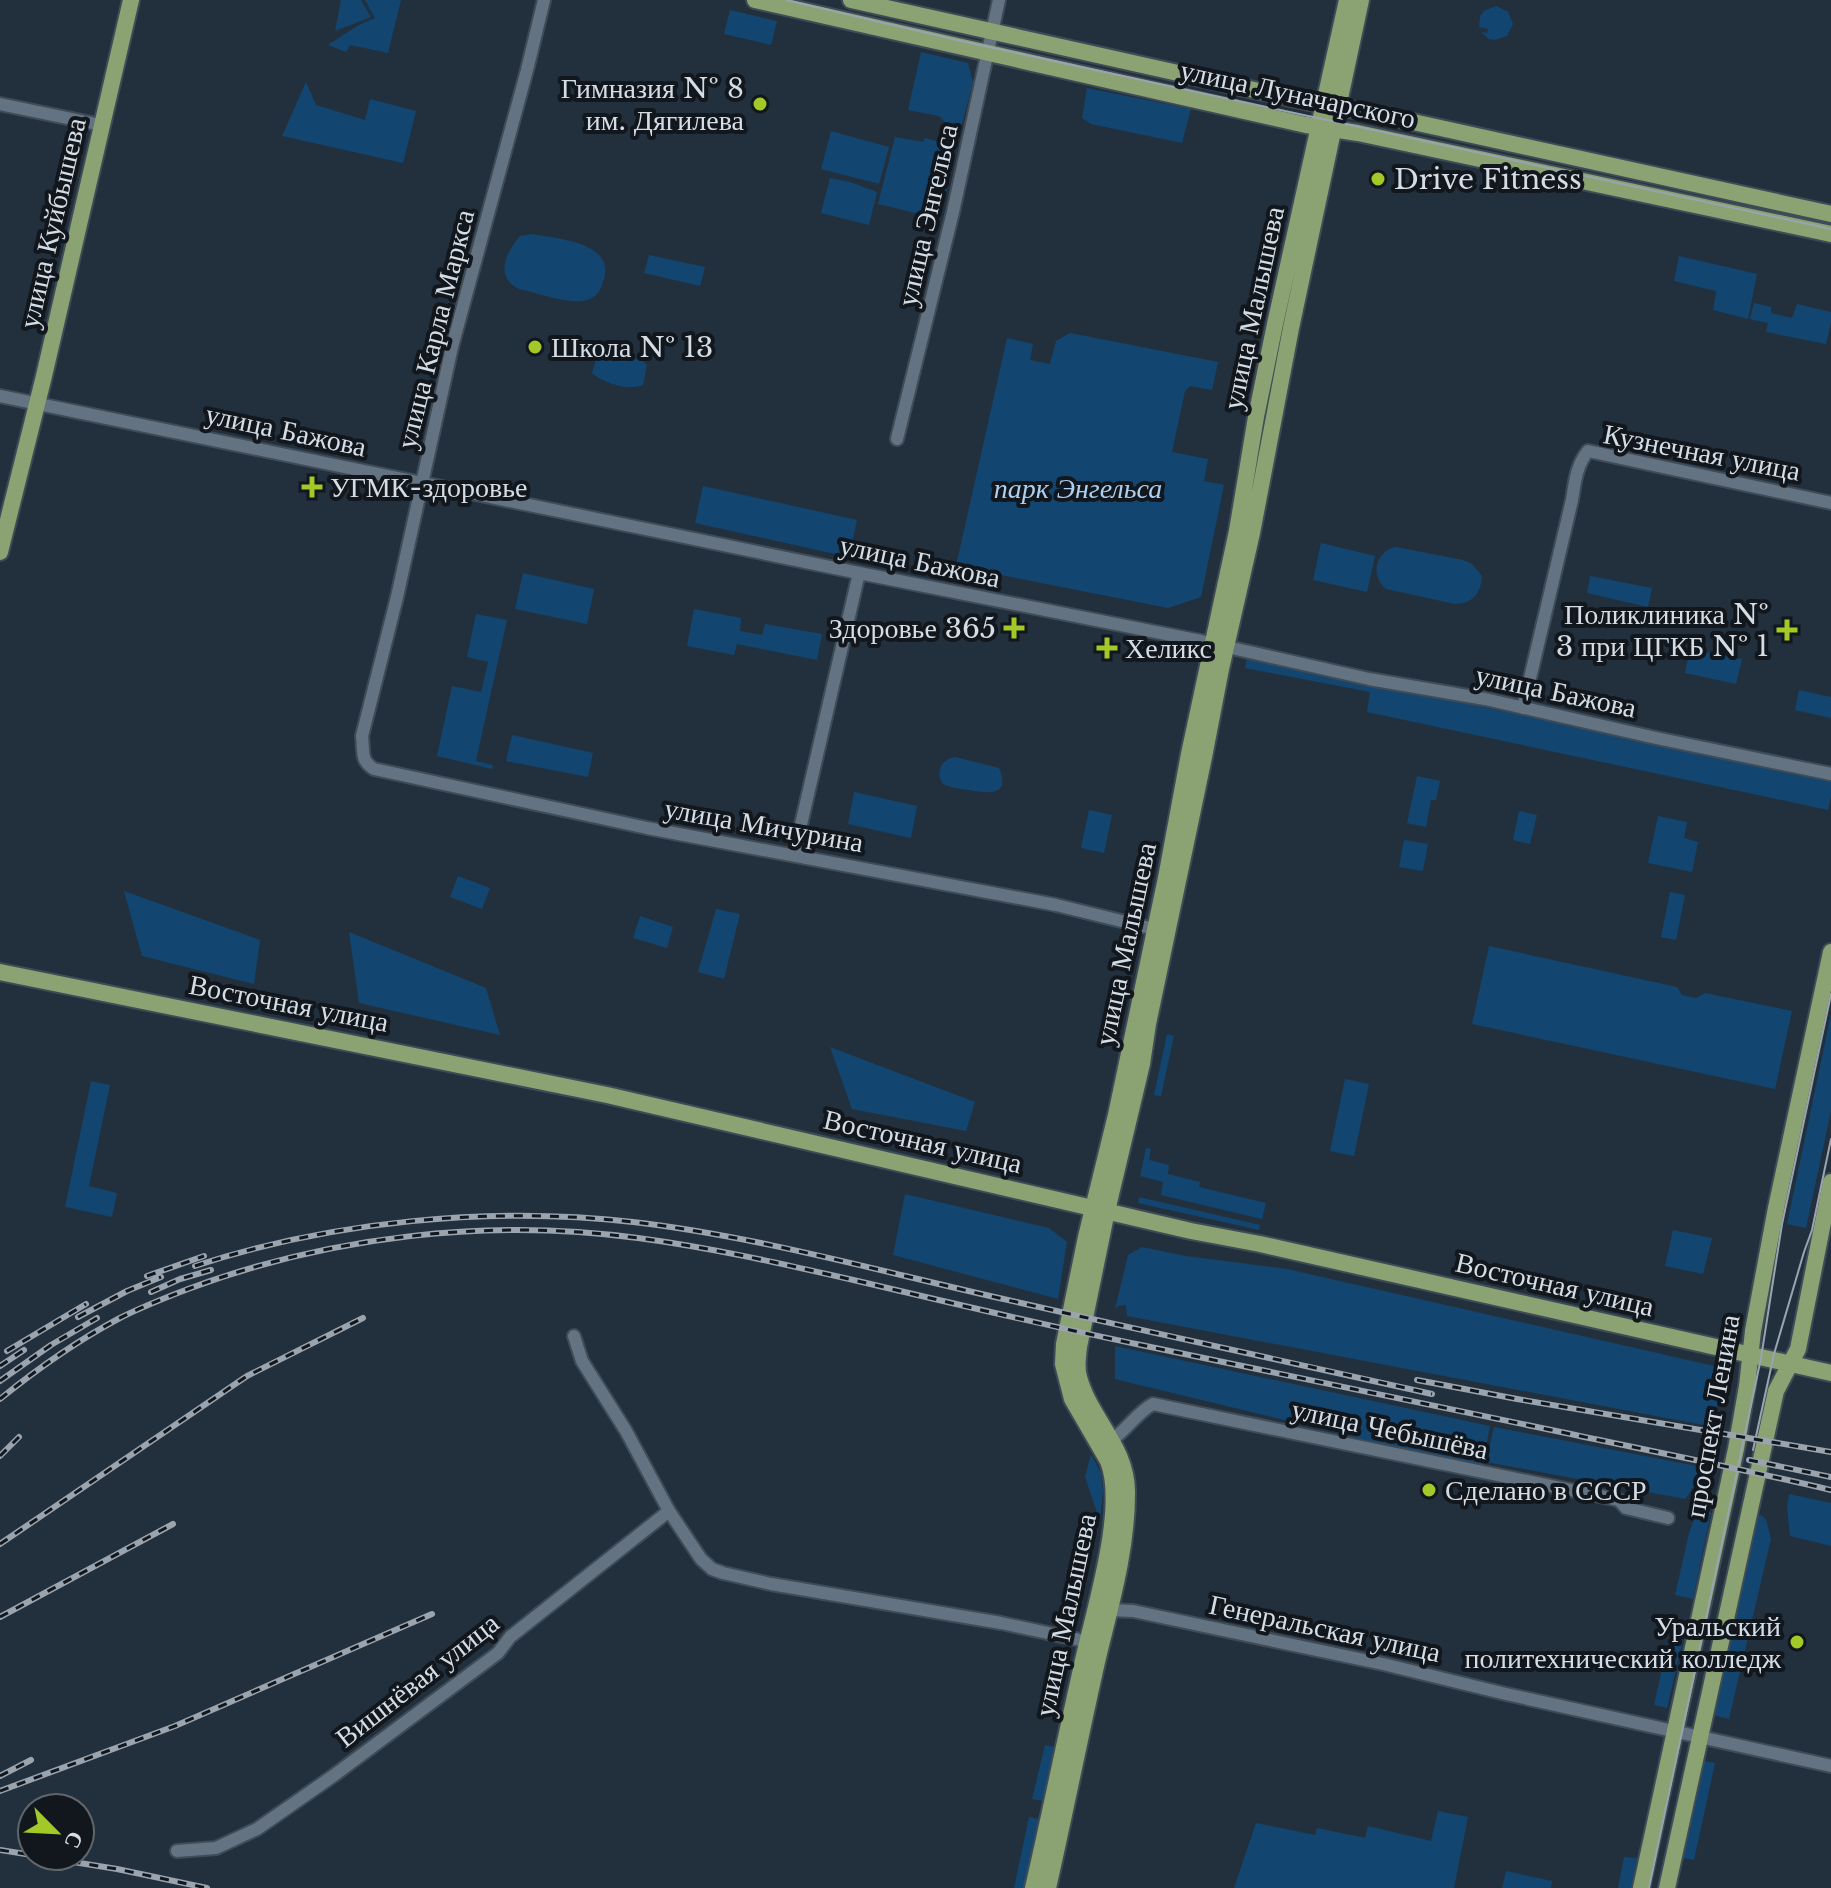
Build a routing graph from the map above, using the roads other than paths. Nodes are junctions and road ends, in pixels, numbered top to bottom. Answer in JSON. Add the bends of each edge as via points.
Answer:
{"nodes":[{"id":1,"x":131,"y":0,"type":"edge"},
{"id":2,"x":544,"y":0,"type":"edge"},
{"id":3,"x":755,"y":0,"type":"edge"},
{"id":4,"x":851,"y":0,"type":"edge"},
{"id":5,"x":999,"y":0,"type":"edge"},
{"id":6,"x":1347,"y":0,"type":"edge"},
{"id":7,"x":1361,"y":0,"type":"edge"},
{"id":8,"x":993,"y":31,"type":"junction"},
{"id":9,"x":988,"y":54,"type":"junction"},
{"id":10,"x":0,"y":104,"type":"edge"},
{"id":11,"x":1331,"y":107,"type":"junction"},
{"id":12,"x":101,"y":125,"type":"junction"},
{"id":13,"x":1326,"y":128,"type":"junction"},
{"id":14,"x":1831,"y":214,"type":"edge"},
{"id":15,"x":1831,"y":234,"type":"edge"},
{"id":16,"x":0,"y":396,"type":"edge"},
{"id":17,"x":37,"y":403,"type":"junction"},
{"id":18,"x":897,"y":439,"type":"dead end"},
{"id":19,"x":422,"y":482,"type":"junction"},
{"id":20,"x":1831,"y":503,"type":"edge"},
{"id":21,"x":0,"y":552,"type":"edge"},
{"id":22,"x":859,"y":573,"type":"junction"},
{"id":23,"x":1220,"y":646,"type":"junction"},
{"id":24,"x":1523,"y":708,"type":"junction"},
{"id":25,"x":367,"y":764,"type":"joint"},
{"id":26,"x":1831,"y":774,"type":"edge"},
{"id":27,"x":794,"y":855,"type":"junction"},
{"id":28,"x":1154,"y":929,"type":"junction"},
{"id":29,"x":1831,"y":952,"type":"edge"},
{"id":30,"x":0,"y":972,"type":"edge"},
{"id":31,"x":1831,"y":1182,"type":"edge"},
{"id":32,"x":1100,"y":1209,"type":"junction"},
{"id":33,"x":574,"y":1336,"type":"dead end"},
{"id":34,"x":1749,"y":1355,"type":"junction"},
{"id":35,"x":1791,"y":1364,"type":"junction"},
{"id":36,"x":1831,"y":1373,"type":"edge"},
{"id":37,"x":1112,"y":1440,"type":"junction"},
{"id":38,"x":669,"y":1511,"type":"junction"},
{"id":39,"x":1668,"y":1518,"type":"dead end"},
{"id":40,"x":1109,"y":1610,"type":"junction"},
{"id":41,"x":1092,"y":1622,"type":"junction"},
{"id":42,"x":1094,"y":1643,"type":"junction"},
{"id":43,"x":1675,"y":1730,"type":"junction"},
{"id":44,"x":1700,"y":1736,"type":"junction"},
{"id":45,"x":1831,"y":1766,"type":"edge"},
{"id":46,"x":177,"y":1851,"type":"dead end"},
{"id":47,"x":1033,"y":1888,"type":"edge"},
{"id":48,"x":1048,"y":1888,"type":"edge"},
{"id":49,"x":1641,"y":1888,"type":"edge"},
{"id":50,"x":1667,"y":1888,"type":"edge"}],
"edges":[{"from":1,"to":12,"type":"main road","name":"улица Куйбышева"},
{"from":2,"to":19,"type":"street","name":"улица Карла Маркса","via":[[452,347]]},
{"from":3,"to":9,"type":"main road","name":"улица Луначарского"},
{"from":4,"to":8,"type":"main road","name":"улица Луначарского"},
{"from":5,"to":8,"type":"street","name":"улица Энгельса"},
{"from":6,"to":11,"type":"main road","name":"улица Малышева"},
{"from":7,"to":11,"type":"main road","name":"улица Малышева"},
{"from":8,"to":9,"type":"street","name":"улица Энгельса"},
{"from":8,"to":11,"type":"main road","name":"улица Луначарского"},
{"from":9,"to":13,"type":"main road","name":"улица Луначарского"},
{"from":9,"to":18,"type":"street","name":"улица Энгельса"},
{"from":10,"to":12,"type":"street"},
{"from":11,"to":13,"type":"main road","name":"улица Малышева"},
{"from":11,"to":14,"type":"main road","name":"улица Луначарского"},
{"from":12,"to":17,"type":"main road","name":"улица Куйбышева"},
{"from":13,"to":15,"type":"main road","name":"улица Луначарского"},
{"from":13,"to":23,"type":"main road","name":"улица Малышева","via":[[1260,398]]},
{"from":16,"to":17,"type":"street","name":"улица Бажова"},
{"from":17,"to":19,"type":"street","name":"улица Бажова"},
{"from":17,"to":21,"type":"main road","name":"улица Куйбышева"},
{"from":19,"to":22,"type":"street","name":"улица Бажова"},
{"from":19,"to":25,"type":"street","name":"улица Карла Маркса","via":[[362,736]]},
{"from":20,"to":24,"type":"street","name":"Кузнечная улица","via":[[1588,451],[1577,470]]},
{"from":22,"to":23,"type":"street","name":"улица Бажова"},
{"from":22,"to":27,"type":"street"},
{"from":23,"to":24,"type":"street","name":"улица Бажова"},
{"from":23,"to":28,"type":"main road","name":"улица Малышева"},
{"from":23,"to":32,"type":"main road","name":"улица Малышева","via":[[1142,1064]]},
{"from":24,"to":26,"type":"street","name":"улица Бажова"},
{"from":25,"to":27,"type":"street","name":"улица Мичурина","via":[[591,816]]},
{"from":27,"to":28,"type":"street","name":"улица Мичурина"},
{"from":28,"to":32,"type":"main road","name":"улица Малышева"},
{"from":29,"to":34,"type":"main road","name":"проспект Ленина"},
{"from":30,"to":32,"type":"main road","name":"Восточная улица","via":[[534,1080]]},
{"from":31,"to":35,"type":"main road","name":"проспект Ленина"},
{"from":32,"to":34,"type":"main road","name":"Восточная улица"},
{"from":32,"to":37,"type":"main road","name":"улица Малышева","via":[[1077,1365],[1084,1393]]},
{"from":32,"to":41,"type":"main road","name":"улица Малышева","via":[[1086,1237],[1063,1364],[1072,1399],[1108,1461],[1114,1484],[1112,1522]]},
{"from":33,"to":38,"type":"street","via":[[582,1361]]},
{"from":34,"to":35,"type":"main road","name":"Восточная улица"},
{"from":34,"to":43,"type":"main road","name":"проспект Ленина","via":[[1736,1449]]},
{"from":35,"to":36,"type":"main road","name":"Восточная улица"},
{"from":35,"to":44,"type":"main road","name":"проспект Ленина","via":[[1776,1391]]},
{"from":37,"to":39,"type":"street","name":"улица Чебышёва","via":[[1153,1404],[1619,1500],[1626,1508]]},
{"from":37,"to":40,"type":"main road","name":"улица Малышева","via":[[1124,1464],[1127,1497]]},
{"from":38,"to":42,"type":"street","via":[[701,1559],[723,1573]]},
{"from":38,"to":46,"type":"street","name":"Вишнёвая улица","via":[[510,1637],[498,1653],[321,1785],[257,1829],[216,1848]]},
{"from":40,"to":41,"type":"street"},
{"from":40,"to":42,"type":"main road","name":"улица Малышева"},
{"from":40,"to":43,"type":"street","name":"Генеральская улица","via":[[1383,1664]]},
{"from":41,"to":42,"type":"main road","name":"улица Малышева"},
{"from":42,"to":47,"type":"main road","name":"улица Малышева"},
{"from":42,"to":48,"type":"main road","name":"улица Малышева"},
{"from":43,"to":44,"type":"street","name":"Генеральская улица"},
{"from":43,"to":49,"type":"main road","name":"проспект Ленина"},
{"from":44,"to":45,"type":"street","name":"Генеральская улица"},
{"from":44,"to":50,"type":"main road","name":"проспект Ленина"}]}
